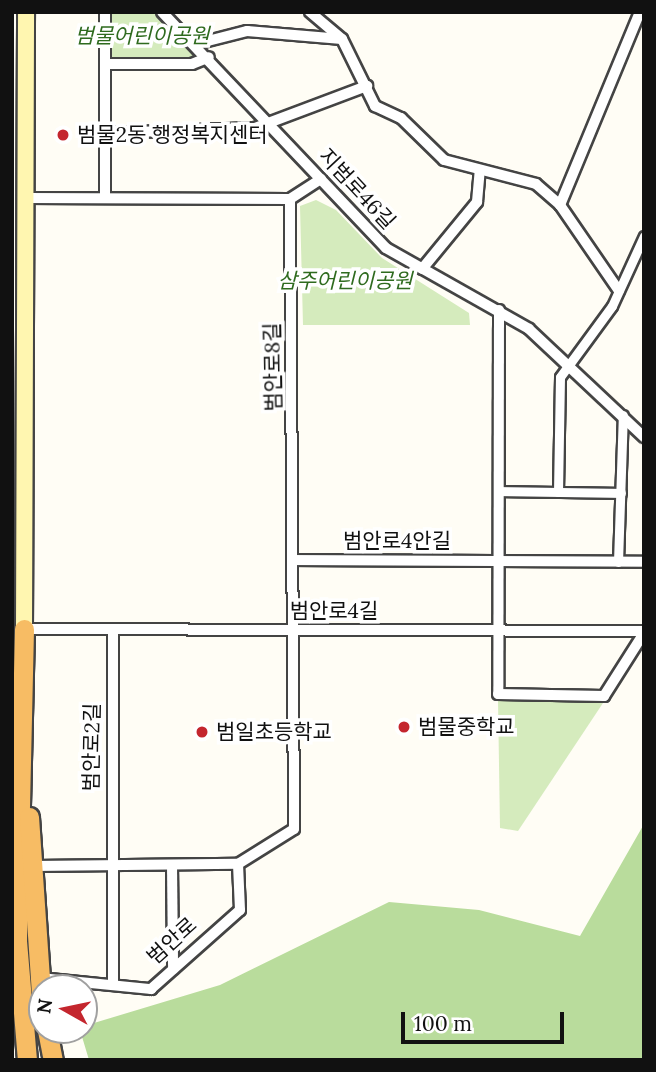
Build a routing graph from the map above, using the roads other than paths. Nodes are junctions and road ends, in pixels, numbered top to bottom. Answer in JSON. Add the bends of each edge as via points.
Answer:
{"nodes":[{"id":1,"x":26,"y":12,"type":"edge"},
{"id":2,"x":105,"y":12,"type":"edge"},
{"id":3,"x":162,"y":12,"type":"edge"},
{"id":4,"x":310,"y":12,"type":"edge"},
{"id":5,"x":640,"y":12,"type":"edge"},
{"id":6,"x":342,"y":40,"type":"junction"},
{"id":7,"x":197,"y":44,"type":"junction"},
{"id":8,"x":209,"y":57,"type":"junction"},
{"id":9,"x":105,"y":64,"type":"junction"},
{"id":10,"x":367,"y":86,"type":"junction"},
{"id":11,"x":271,"y":125,"type":"junction"},
{"id":12,"x":105,"y":133,"type":"junction"},
{"id":13,"x":480,"y":170,"type":"junction"},
{"id":14,"x":321,"y":179,"type":"junction"},
{"id":15,"x":105,"y":197,"type":"junction"},
{"id":16,"x":27,"y":198,"type":"junction"},
{"id":17,"x":290,"y":198,"type":"junction"},
{"id":18,"x":560,"y":205,"type":"junction"},
{"id":19,"x":644,"y":236,"type":"edge"},
{"id":20,"x":422,"y":269,"type":"junction"},
{"id":21,"x":619,"y":291,"type":"junction"},
{"id":22,"x":499,"y":310,"type":"junction"},
{"id":23,"x":568,"y":362,"type":"junction"},
{"id":24,"x":623,"y":415,"type":"junction"},
{"id":25,"x":644,"y":437,"type":"edge"},
{"id":26,"x":499,"y":491,"type":"junction"},
{"id":27,"x":558,"y":492,"type":"junction"},
{"id":28,"x":621,"y":493,"type":"junction"},
{"id":29,"x":294,"y":560,"type":"junction"},
{"id":30,"x":500,"y":561,"type":"junction"},
{"id":31,"x":618,"y":562,"type":"junction"},
{"id":32,"x":644,"y":562,"type":"edge"},
{"id":33,"x":23,"y":629,"type":"junction"},
{"id":34,"x":113,"y":630,"type":"junction"},
{"id":35,"x":294,"y":630,"type":"junction"},
{"id":36,"x":499,"y":631,"type":"junction"},
{"id":37,"x":644,"y":632,"type":"edge"},
{"id":38,"x":20,"y":758,"type":"junction"},
{"id":39,"x":238,"y":864,"type":"junction"},
{"id":40,"x":110,"y":865,"type":"junction"},
{"id":41,"x":172,"y":865,"type":"junction"},
{"id":42,"x":34,"y":866,"type":"junction"},
{"id":43,"x":173,"y":970,"type":"junction"},
{"id":44,"x":40,"y":974,"type":"edge"},
{"id":45,"x":98,"y":983,"type":"edge"},
{"id":46,"x":113,"y":984,"type":"junction"},
{"id":47,"x":27,"y":1060,"type":"edge"}],
"edges":[{"from":1,"to":16,"type":"main road"},
{"from":2,"to":9,"type":"street"},
{"from":3,"to":7,"type":"street","name":"지범로46길"},
{"from":4,"to":6,"type":"street"},
{"from":5,"to":18,"type":"street"},
{"from":6,"to":7,"type":"street","via":[[247,31]]},
{"from":6,"to":10,"type":"street"},
{"from":7,"to":8,"type":"street","name":"지범로46길"},
{"from":8,"to":9,"type":"street","via":[[192,64]]},
{"from":8,"to":11,"type":"street","name":"지범로46길"},
{"from":9,"to":12,"type":"street"},
{"from":10,"to":11,"type":"street"},
{"from":10,"to":13,"type":"street","via":[[375,106],[411,127],[444,160]]},
{"from":11,"to":12,"type":"street"},
{"from":11,"to":14,"type":"street","name":"지범로46길"},
{"from":12,"to":15,"type":"street"},
{"from":13,"to":18,"type":"street","via":[[536,184]]},
{"from":13,"to":20,"type":"street","via":[[477,202]]},
{"from":14,"to":17,"type":"street"},
{"from":14,"to":20,"type":"street","name":"지범로46길","via":[[386,248]]},
{"from":15,"to":16,"type":"street"},
{"from":15,"to":17,"type":"street"},
{"from":16,"to":33,"type":"main road"},
{"from":17,"to":29,"type":"street","name":"범안로8길"},
{"from":18,"to":21,"type":"street"},
{"from":19,"to":21,"type":"street"},
{"from":20,"to":22,"type":"street","name":"지범로46길"},
{"from":21,"to":23,"type":"street"},
{"from":22,"to":23,"type":"street","name":"지범로46길"},
{"from":22,"to":26,"type":"street"},
{"from":23,"to":24,"type":"street","name":"지범로46길"},
{"from":23,"to":27,"type":"street","via":[[560,377]]},
{"from":24,"to":25,"type":"street","name":"지범로46길"},
{"from":24,"to":28,"type":"street"},
{"from":26,"to":27,"type":"street"},
{"from":26,"to":30,"type":"street"},
{"from":27,"to":28,"type":"street"},
{"from":28,"to":31,"type":"street"},
{"from":29,"to":30,"type":"street","name":"범안로4안길"},
{"from":29,"to":35,"type":"street","name":"범안로8길"},
{"from":30,"to":31,"type":"street","name":"범안로4안길"},
{"from":30,"to":36,"type":"street"},
{"from":31,"to":32,"type":"street","name":"범안로4안길"},
{"from":33,"to":34,"type":"street","name":"범안로4길"},
{"from":33,"to":38,"type":"highway"},
{"from":34,"to":35,"type":"street","name":"범안로4길"},
{"from":34,"to":40,"type":"street","name":"범안로2길"},
{"from":35,"to":36,"type":"street","name":"범안로4길"},
{"from":35,"to":39,"type":"street","via":[[294,828]]},
{"from":36,"to":37,"type":"street","name":"범안로4길"},
{"from":36,"to":37,"type":"street","via":[[498,694],[604,696]]},
{"from":38,"to":42,"type":"highway"},
{"from":38,"to":47,"type":"highway","via":[[19,986]]},
{"from":39,"to":41,"type":"street"},
{"from":39,"to":43,"type":"street","name":"범안로","via":[[240,910]]},
{"from":40,"to":41,"type":"street"},
{"from":40,"to":42,"type":"street"},
{"from":40,"to":46,"type":"street","name":"범안로2길"},
{"from":41,"to":43,"type":"street"},
{"from":42,"to":44,"type":"highway"},
{"from":43,"to":46,"type":"street","name":"범안로","via":[[151,989]]},
{"from":45,"to":46,"type":"street","name":"범안로"}]}
